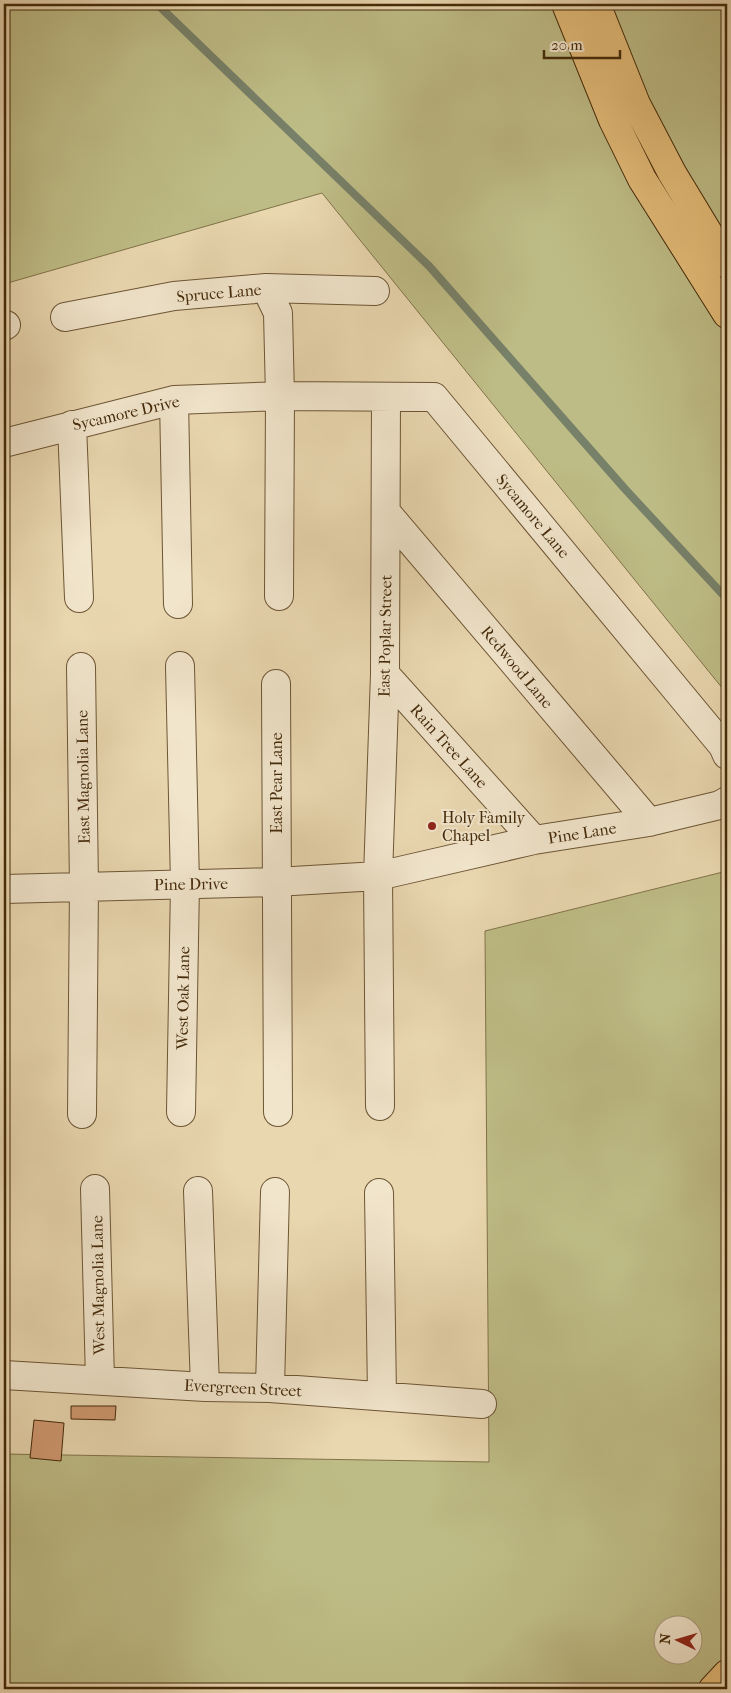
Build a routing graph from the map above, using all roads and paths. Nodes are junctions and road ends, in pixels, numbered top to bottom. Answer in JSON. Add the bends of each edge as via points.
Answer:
{"nodes":[{"id":1,"x":566,"y":4,"type":"edge"},
{"id":2,"x":596,"y":4,"type":"edge"},
{"id":3,"x":727,"y":264,"type":"edge"},
{"id":4,"x":266,"y":288,"type":"junction"},
{"id":5,"x":375,"y":291,"type":"dead end"},
{"id":6,"x":727,"y":314,"type":"edge"},
{"id":7,"x":65,"y":317,"type":"dead end"},
{"id":8,"x":280,"y":396,"type":"junction"},
{"id":9,"x":386,"y":396,"type":"junction"},
{"id":10,"x":174,"y":400,"type":"junction"},
{"id":11,"x":72,"y":425,"type":"junction"},
{"id":12,"x":4,"y":443,"type":"edge"},
{"id":13,"x":386,"y":512,"type":"junction"},
{"id":14,"x":279,"y":596,"type":"dead end"},
{"id":15,"x":79,"y":598,"type":"dead end"},
{"id":16,"x":178,"y":604,"type":"dead end"},
{"id":17,"x":180,"y":666,"type":"dead end"},
{"id":18,"x":82,"y":667,"type":"dead end"},
{"id":19,"x":384,"y":674,"type":"junction"},
{"id":20,"x":276,"y":684,"type":"dead end"},
{"id":21,"x":727,"y":755,"type":"edge"},
{"id":22,"x":727,"y":801,"type":"edge"},
{"id":23,"x":648,"y":822,"type":"junction"},
{"id":24,"x":534,"y":840,"type":"junction"},
{"id":25,"x":378,"y":876,"type":"junction"},
{"id":26,"x":276,"y":882,"type":"junction"},
{"id":27,"x":185,"y":884,"type":"junction"},
{"id":28,"x":84,"y":887,"type":"junction"},
{"id":29,"x":4,"y":889,"type":"edge"},
{"id":30,"x":380,"y":1106,"type":"dead end"},
{"id":31,"x":181,"y":1112,"type":"dead end"},
{"id":32,"x":278,"y":1112,"type":"dead end"},
{"id":33,"x":82,"y":1114,"type":"dead end"},
{"id":34,"x":95,"y":1189,"type":"dead end"},
{"id":35,"x":198,"y":1190,"type":"dead end"},
{"id":36,"x":274,"y":1192,"type":"dead end"},
{"id":37,"x":379,"y":1193,"type":"dead end"},
{"id":38,"x":4,"y":1375,"type":"edge"},
{"id":39,"x":100,"y":1380,"type":"junction"},
{"id":40,"x":205,"y":1387,"type":"junction"},
{"id":41,"x":270,"y":1388,"type":"junction"},
{"id":42,"x":382,"y":1396,"type":"junction"},
{"id":43,"x":482,"y":1404,"type":"dead end"},
{"id":44,"x":727,"y":1674,"type":"edge"},
{"id":45,"x":713,"y":1689,"type":"edge"}],
"edges":[{"from":1,"to":6,"type":"main road","via":[[613,120],[642,178]]},
{"from":2,"to":3,"type":"main road","via":[[636,104],[672,173]]},
{"from":4,"to":5,"type":"street","name":"Spruce Lane"},
{"from":4,"to":7,"type":"street","name":"Spruce Lane","via":[[174,296]]},
{"from":4,"to":8,"type":"street","via":[[278,313]]},
{"from":8,"to":9,"type":"street","name":"Sycamore Lane"},
{"from":8,"to":10,"type":"street","name":"Sycamore Drive"},
{"from":8,"to":14,"type":"street"},
{"from":9,"to":13,"type":"street","name":"East Poplar Street"},
{"from":9,"to":21,"type":"street","name":"Sycamore Lane","via":[[434,397],[723,746]]},
{"from":10,"to":11,"type":"street","name":"Sycamore Drive"},
{"from":10,"to":16,"type":"street"},
{"from":11,"to":12,"type":"street","name":"Sycamore Drive"},
{"from":11,"to":15,"type":"street"},
{"from":13,"to":19,"type":"street","name":"East Poplar Street"},
{"from":13,"to":23,"type":"street","name":"Redwood Lane"},
{"from":17,"to":27,"type":"street","name":"West Oak Lane"},
{"from":18,"to":28,"type":"street","name":"East Magnolia Lane"},
{"from":19,"to":24,"type":"street","name":"Rain Tree Lane"},
{"from":19,"to":25,"type":"street","name":"East Poplar Street"},
{"from":20,"to":26,"type":"street","name":"East Pear Lane"},
{"from":22,"to":23,"type":"street","name":"Pine Lane"},
{"from":23,"to":24,"type":"street","name":"Pine Lane"},
{"from":24,"to":25,"type":"street","name":"Pine Lane"},
{"from":25,"to":26,"type":"street","name":"Pine Drive"},
{"from":25,"to":30,"type":"street","name":"East Poplar Street"},
{"from":26,"to":27,"type":"street","name":"Pine Drive"},
{"from":26,"to":32,"type":"street","name":"East Pear Lane"},
{"from":27,"to":28,"type":"street","name":"Pine Drive"},
{"from":27,"to":31,"type":"street","name":"West Oak Lane"},
{"from":28,"to":29,"type":"street","name":"Pine Drive"},
{"from":28,"to":33,"type":"street","name":"East Magnolia Lane"},
{"from":34,"to":39,"type":"street","name":"West Magnolia Lane"},
{"from":35,"to":40,"type":"street"},
{"from":36,"to":41,"type":"street"},
{"from":37,"to":42,"type":"street"},
{"from":38,"to":39,"type":"street","name":"Evergreen Street"},
{"from":39,"to":40,"type":"street","name":"Evergreen Street"},
{"from":40,"to":41,"type":"street","name":"Evergreen Street"},
{"from":41,"to":42,"type":"street","name":"Evergreen Street"},
{"from":42,"to":43,"type":"street","name":"Evergreen Street"},
{"from":44,"to":45,"type":"main road"}]}
